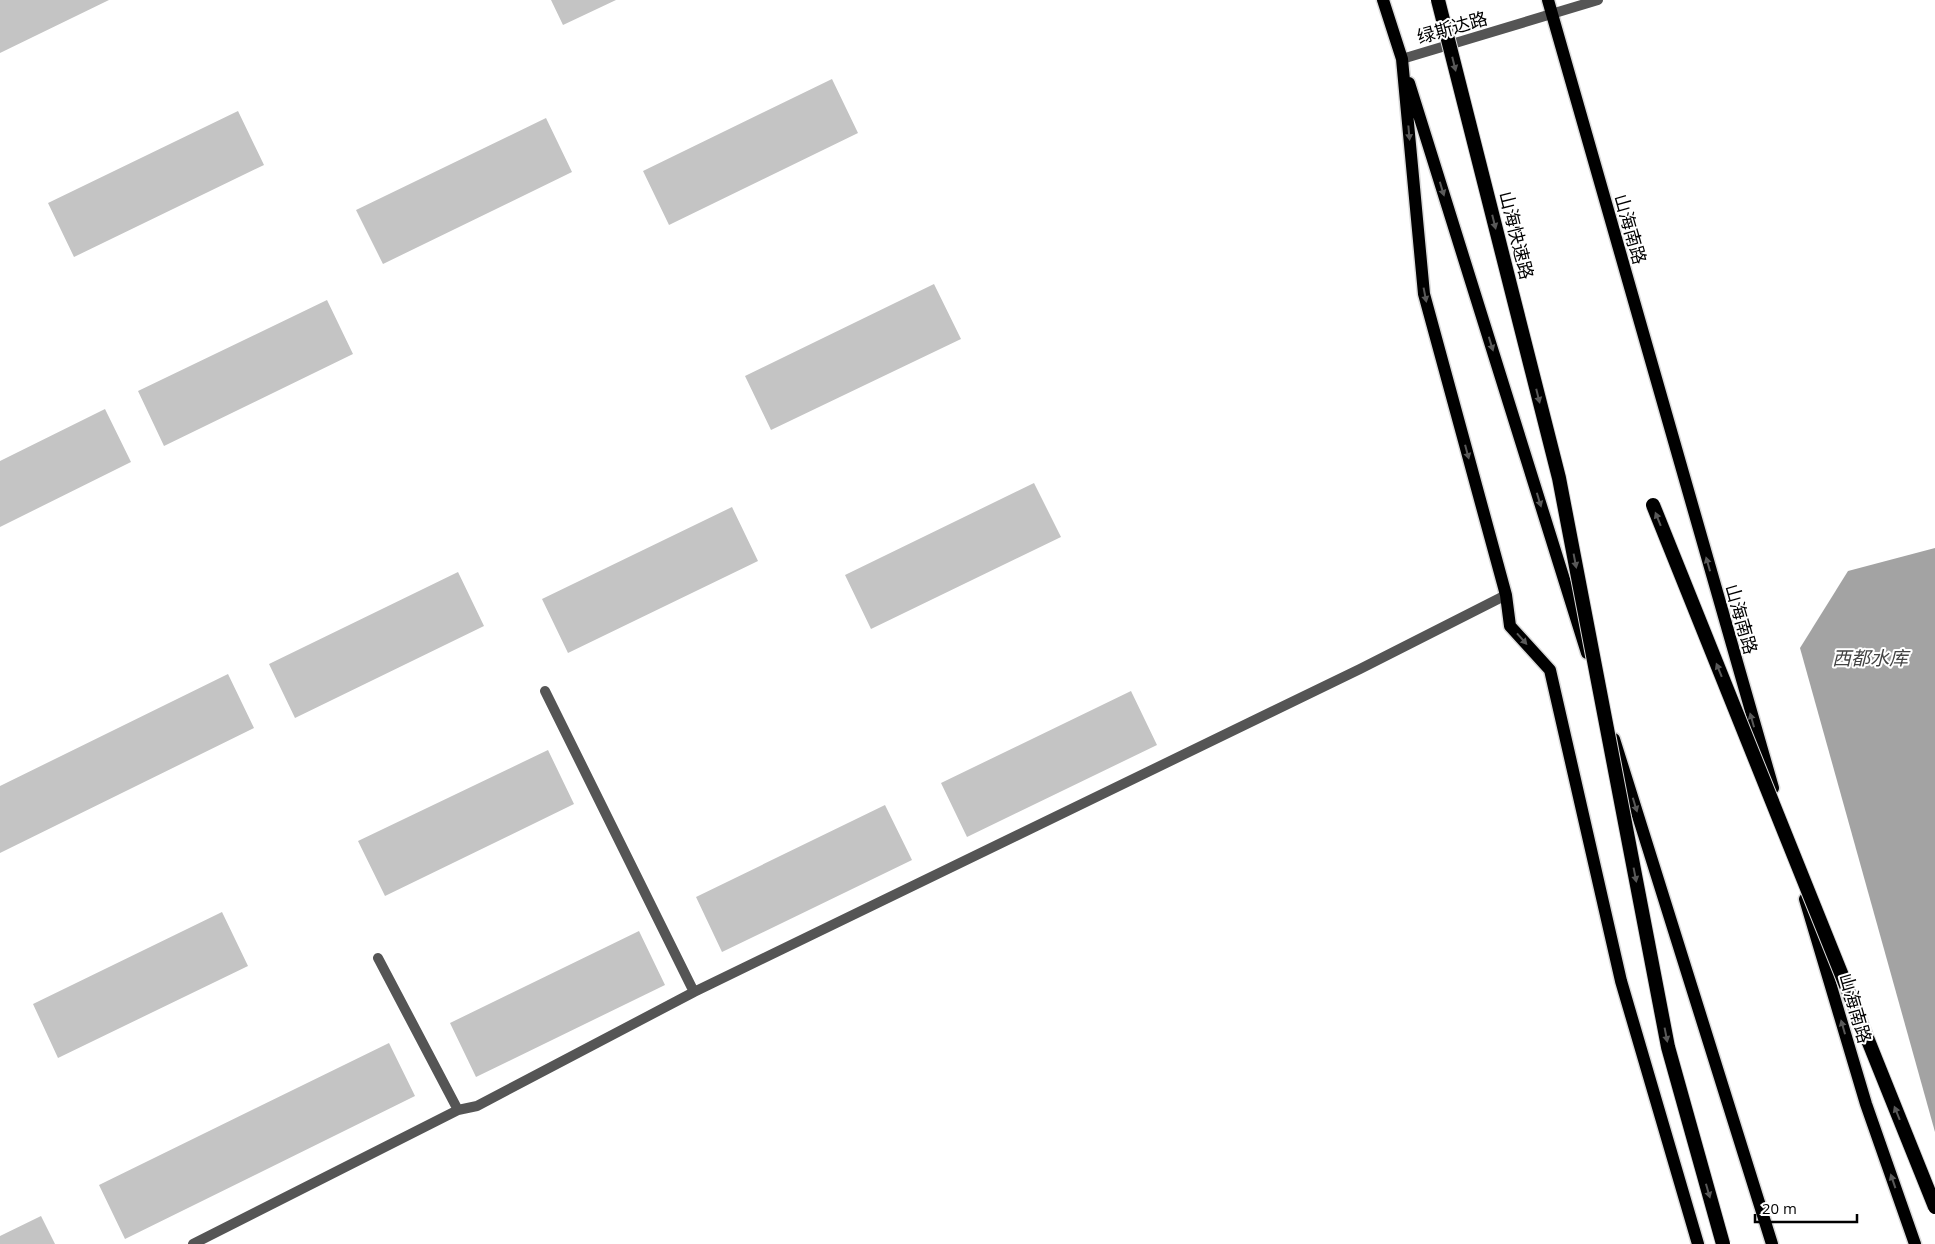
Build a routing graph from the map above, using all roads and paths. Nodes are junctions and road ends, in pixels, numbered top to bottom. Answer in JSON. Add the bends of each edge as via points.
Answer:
{"nodes":[{"id":1,"x":1383,"y":0,"type":"edge"},
{"id":2,"x":1438,"y":0,"type":"edge"},
{"id":3,"x":1548,"y":0,"type":"edge"},
{"id":4,"x":1598,"y":0,"type":"edge"},
{"id":5,"x":1552,"y":15,"type":"junction"},
{"id":6,"x":1402,"y":59,"type":"junction"},
{"id":7,"x":1653,"y":505,"type":"dead end"},
{"id":8,"x":1506,"y":595,"type":"junction"},
{"id":9,"x":545,"y":691,"type":"dead end"},
{"id":10,"x":378,"y":958,"type":"dead end"},
{"id":11,"x":694,"y":992,"type":"junction"},
{"id":12,"x":458,"y":1110,"type":"junction"},
{"id":13,"x":1935,"y":1207,"type":"edge"},
{"id":14,"x":193,"y":1244,"type":"edge"},
{"id":15,"x":1698,"y":1244,"type":"edge"},
{"id":16,"x":1723,"y":1244,"type":"edge"},
{"id":17,"x":1772,"y":1244,"type":"edge"},
{"id":18,"x":1915,"y":1244,"type":"edge"}],
"edges":[{"from":1,"to":6,"type":"main road"},
{"from":2,"to":16,"type":"highway","name":"山海快速路","one_way":true,"bridge":true,"via":[[1559,478],[1668,1047]]},
{"from":3,"to":5,"type":"main road","name":"山海南路"},
{"from":4,"to":5,"type":"street","name":"绿斯达路"},
{"from":5,"to":6,"type":"street","name":"绿斯达路"},
{"from":18,"to":5,"type":"main road","name":"山海南路","one_way":true,"via":[[1866,1104],[1756,733]]},
{"from":6,"to":8,"type":"main road","one_way":true,"via":[[1424,294]]},
{"from":6,"to":17,"type":"main road","one_way":true},
{"from":13,"to":7,"type":"highway","one_way":true,"bridge":true},
{"from":8,"to":11,"type":"street","via":[[1352,674]]},
{"from":8,"to":15,"type":"main road","one_way":true,"via":[[1510,626],[1550,670],[1621,981]]},
{"from":9,"to":11,"type":"street"},
{"from":10,"to":12,"type":"street"},
{"from":11,"to":12,"type":"street","via":[[478,1106]]},
{"from":12,"to":14,"type":"street"}]}
